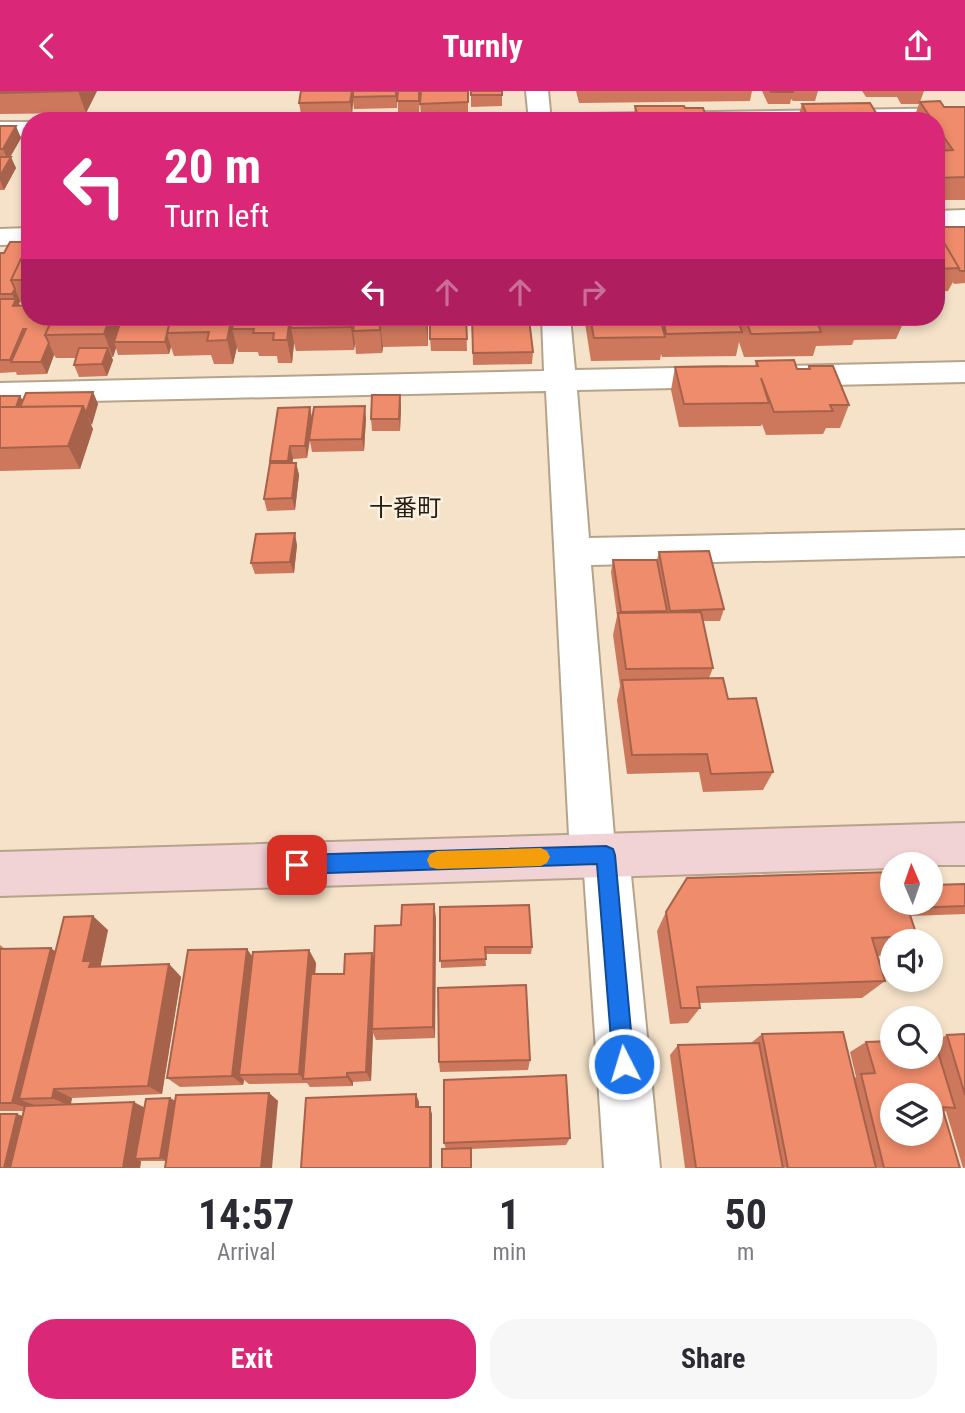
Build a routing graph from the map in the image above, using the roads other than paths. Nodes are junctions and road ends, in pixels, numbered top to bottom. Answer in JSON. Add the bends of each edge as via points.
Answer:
{"nodes":[{"id":1,"x":537,"y":91,"type":"edge"},
{"id":2,"x":539,"y":112,"type":"edge"},
{"id":3,"x":945,"y":115,"type":"edge"},
{"id":4,"x":965,"y":115,"type":"edge"},
{"id":5,"x":0,"y":129,"type":"edge"},
{"id":6,"x":21,"y":129,"type":"edge"},
{"id":7,"x":965,"y":218,"type":"edge"},
{"id":8,"x":945,"y":219,"type":"edge"},
{"id":9,"x":21,"y":236,"type":"edge"},
{"id":10,"x":0,"y":237,"type":"edge"},
{"id":11,"x":557,"y":326,"type":"edge"},
{"id":12,"x":965,"y":372,"type":"edge"},
{"id":13,"x":561,"y":381,"type":"junction"},
{"id":14,"x":0,"y":393,"type":"edge"},
{"id":15,"x":965,"y":543,"type":"edge"},
{"id":16,"x":572,"y":552,"type":"junction"},
{"id":17,"x":965,"y":844,"type":"edge"},
{"id":18,"x":600,"y":855,"type":"junction"},
{"id":19,"x":0,"y":874,"type":"edge"},
{"id":20,"x":632,"y":1168,"type":"edge"}],
"edges":[{"from":1,"to":2,"type":"street"},
{"from":3,"to":4,"type":"street"},
{"from":5,"to":6,"type":"street"},
{"from":7,"to":8,"type":"street"},
{"from":9,"to":10,"type":"street"},
{"from":11,"to":13,"type":"street"},
{"from":12,"to":13,"type":"street"},
{"from":13,"to":14,"type":"street"},
{"from":13,"to":16,"type":"street"},
{"from":15,"to":16,"type":"street"},
{"from":16,"to":18,"type":"street"},
{"from":17,"to":18,"type":"street"},
{"from":18,"to":19,"type":"street"},
{"from":18,"to":20,"type":"street"}]}
